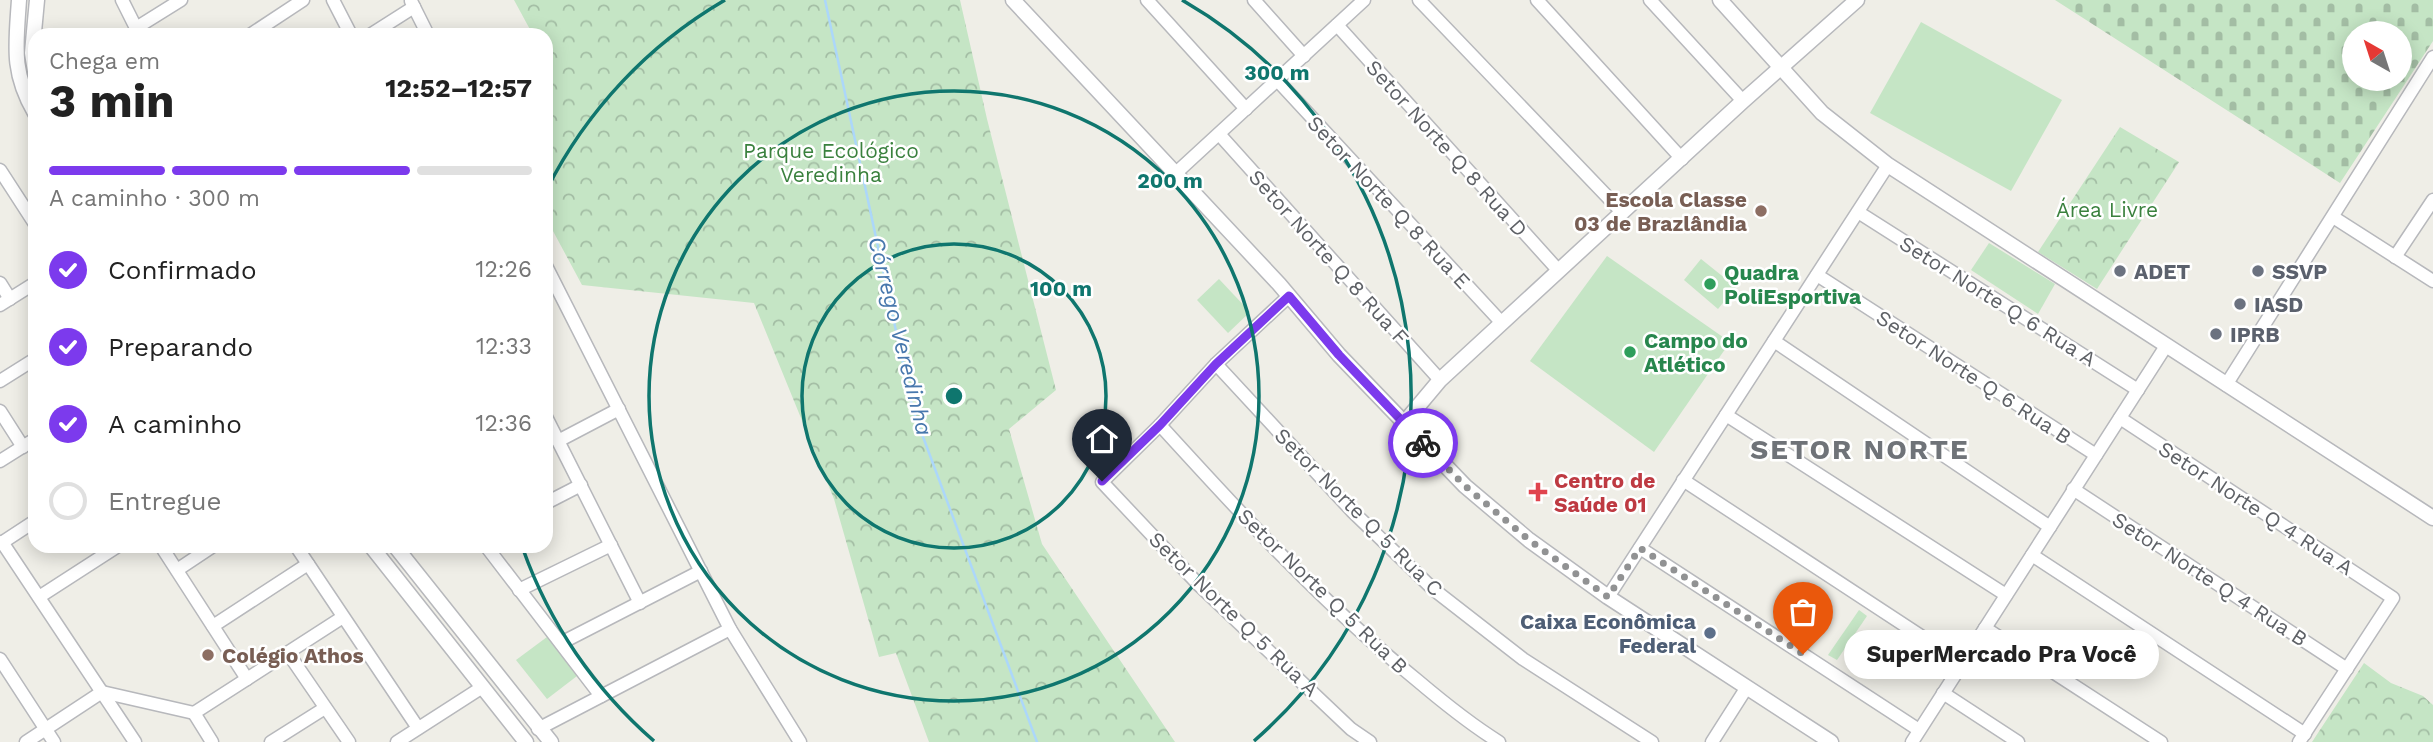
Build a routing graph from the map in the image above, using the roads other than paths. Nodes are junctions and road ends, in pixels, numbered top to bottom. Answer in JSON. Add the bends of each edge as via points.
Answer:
{"nodes":[{"id":1,"x":19,"y":0,"type":"edge"},
{"id":2,"x":37,"y":0,"type":"edge"},
{"id":3,"x":122,"y":0,"type":"edge"},
{"id":4,"x":181,"y":0,"type":"edge"},
{"id":5,"x":303,"y":0,"type":"edge"},
{"id":6,"x":333,"y":0,"type":"edge"},
{"id":7,"x":1013,"y":0,"type":"edge"},
{"id":8,"x":1147,"y":0,"type":"edge"},
{"id":9,"x":1254,"y":0,"type":"edge"},
{"id":10,"x":1364,"y":0,"type":"edge"},
{"id":11,"x":1419,"y":0,"type":"edge"},
{"id":12,"x":1537,"y":0,"type":"edge"},
{"id":13,"x":1650,"y":0,"type":"edge"},
{"id":14,"x":1720,"y":0,"type":"edge"},
{"id":15,"x":1857,"y":0,"type":"edge"},
{"id":16,"x":412,"y":3,"type":"edge"},
{"id":17,"x":1337,"y":26,"type":"junction"},
{"id":18,"x":34,"y":28,"type":"edge"},
{"id":19,"x":136,"y":28,"type":"edge"},
{"id":20,"x":142,"y":28,"type":"edge"},
{"id":21,"x":261,"y":28,"type":"edge"},
{"id":22,"x":347,"y":28,"type":"edge"},
{"id":23,"x":379,"y":28,"type":"edge"},
{"id":24,"x":424,"y":28,"type":"edge"},
{"id":25,"x":1304,"y":55,"type":"junction"},
{"id":26,"x":2433,"y":57,"type":"edge"},
{"id":27,"x":1781,"y":67,"type":"junction"},
{"id":28,"x":1278,"y":81,"type":"junction"},
{"id":29,"x":28,"y":100,"type":"edge"},
{"id":30,"x":1743,"y":101,"type":"junction"},
{"id":31,"x":1246,"y":109,"type":"junction"},
{"id":32,"x":1219,"y":134,"type":"junction"},
{"id":33,"x":1682,"y":159,"type":"junction"},
{"id":34,"x":1888,"y":165,"type":"junction"},
{"id":35,"x":0,"y":170,"type":"edge"},
{"id":36,"x":1177,"y":173,"type":"junction"},
{"id":37,"x":2433,"y":200,"type":"edge"},
{"id":38,"x":1622,"y":212,"type":"junction"},
{"id":39,"x":1858,"y":212,"type":"junction"},
{"id":40,"x":28,"y":213,"type":"edge"},
{"id":41,"x":2333,"y":217,"type":"junction"},
{"id":42,"x":2395,"y":257,"type":"junction"},
{"id":43,"x":1558,"y":271,"type":"junction"},
{"id":44,"x":1817,"y":275,"type":"junction"},
{"id":45,"x":553,"y":280,"type":"edge"},
{"id":46,"x":2433,"y":281,"type":"edge"},
{"id":47,"x":0,"y":283,"type":"edge"},
{"id":48,"x":28,"y":287,"type":"edge"},
{"id":49,"x":1289,"y":296,"type":"junction"},
{"id":50,"x":5,"y":302,"type":"edge"},
{"id":51,"x":1502,"y":322,"type":"junction"},
{"id":52,"x":1774,"y":341,"type":"junction"},
{"id":53,"x":2166,"y":346,"type":"junction"},
{"id":54,"x":28,"y":363,"type":"edge"},
{"id":55,"x":1216,"y":364,"type":"junction"},
{"id":56,"x":1440,"y":380,"type":"junction"},
{"id":57,"x":0,"y":381,"type":"edge"},
{"id":58,"x":2226,"y":385,"type":"junction"},
{"id":59,"x":2138,"y":390,"type":"junction"},
{"id":60,"x":619,"y":409,"type":"junction"},
{"id":61,"x":0,"y":411,"type":"edge"},
{"id":62,"x":1726,"y":415,"type":"junction"},
{"id":63,"x":2120,"y":418,"type":"junction"},
{"id":64,"x":1404,"y":423,"type":"junction"},
{"id":65,"x":1160,"y":425,"type":"junction"},
{"id":66,"x":553,"y":430,"type":"edge"},
{"id":67,"x":558,"y":440,"type":"junction"},
{"id":68,"x":28,"y":444,"type":"edge"},
{"id":69,"x":23,"y":447,"type":"junction"},
{"id":70,"x":2096,"y":455,"type":"junction"},
{"id":71,"x":0,"y":461,"type":"edge"},
{"id":72,"x":1684,"y":481,"type":"junction"},
{"id":73,"x":581,"y":485,"type":"junction"},
{"id":74,"x":2073,"y":489,"type":"junction"},
{"id":75,"x":553,"y":499,"type":"edge"},
{"id":76,"x":2433,"y":519,"type":"edge"},
{"id":77,"x":28,"y":526,"type":"edge"},
{"id":78,"x":2050,"y":527,"type":"junction"},
{"id":79,"x":1,"y":543,"type":"edge"},
{"id":80,"x":611,"y":545,"type":"junction"},
{"id":81,"x":1640,"y":548,"type":"junction"},
{"id":82,"x":107,"y":553,"type":"edge"},
{"id":83,"x":166,"y":553,"type":"edge"},
{"id":84,"x":202,"y":553,"type":"edge"},
{"id":85,"x":301,"y":553,"type":"edge"},
{"id":86,"x":376,"y":553,"type":"edge"},
{"id":87,"x":401,"y":553,"type":"edge"},
{"id":88,"x":491,"y":553,"type":"edge"},
{"id":89,"x":2032,"y":555,"type":"junction"},
{"id":90,"x":308,"y":564,"type":"junction"},
{"id":91,"x":177,"y":570,"type":"junction"},
{"id":92,"x":701,"y":571,"type":"junction"},
{"id":93,"x":420,"y":577,"type":"junction"},
{"id":94,"x":404,"y":589,"type":"junction"},
{"id":95,"x":519,"y":590,"type":"junction"},
{"id":96,"x":2006,"y":595,"type":"junction"},
{"id":97,"x":39,"y":597,"type":"junction"},
{"id":98,"x":1608,"y":597,"type":"junction"},
{"id":99,"x":437,"y":600,"type":"junction"},
{"id":100,"x":640,"y":603,"type":"junction"},
{"id":101,"x":421,"y":610,"type":"junction"},
{"id":102,"x":343,"y":617,"type":"junction"},
{"id":103,"x":213,"y":626,"type":"junction"},
{"id":104,"x":1985,"y":628,"type":"junction"},
{"id":105,"x":730,"y":629,"type":"junction"},
{"id":106,"x":561,"y":643,"type":"junction"},
{"id":107,"x":288,"y":653,"type":"junction"},
{"id":108,"x":0,"y":659,"type":"edge"},
{"id":109,"x":1962,"y":663,"type":"junction"},
{"id":110,"x":2347,"y":668,"type":"junction"},
{"id":111,"x":247,"y":679,"type":"junction"},
{"id":112,"x":1747,"y":687,"type":"junction"},
{"id":113,"x":481,"y":688,"type":"junction"},
{"id":114,"x":102,"y":692,"type":"junction"},
{"id":115,"x":1943,"y":693,"type":"junction"},
{"id":116,"x":601,"y":696,"type":"junction"},
{"id":117,"x":325,"y":708,"type":"junction"},
{"id":118,"x":526,"y":712,"type":"junction"},
{"id":119,"x":194,"y":713,"type":"junction"},
{"id":120,"x":510,"y":723,"type":"junction"},
{"id":121,"x":418,"y":728,"type":"junction"},
{"id":122,"x":538,"y":728,"type":"junction"},
{"id":123,"x":45,"y":729,"type":"junction"},
{"id":124,"x":1919,"y":730,"type":"junction"},
{"id":125,"x":2302,"y":738,"type":"edge"},
{"id":126,"x":525,"y":740,"type":"edge"},
{"id":127,"x":1714,"y":741,"type":"edge"},
{"id":128,"x":26,"y":742,"type":"edge"},
{"id":129,"x":54,"y":742,"type":"edge"},
{"id":130,"x":135,"y":742,"type":"edge"},
{"id":131,"x":212,"y":742,"type":"edge"},
{"id":132,"x":271,"y":742,"type":"edge"},
{"id":133,"x":348,"y":742,"type":"edge"},
{"id":134,"x":397,"y":742,"type":"edge"},
{"id":135,"x":551,"y":742,"type":"edge"},
{"id":136,"x":800,"y":742,"type":"edge"},
{"id":137,"x":1370,"y":742,"type":"edge"},
{"id":138,"x":1499,"y":742,"type":"edge"},
{"id":139,"x":1652,"y":742,"type":"edge"},
{"id":140,"x":1831,"y":742,"type":"edge"},
{"id":141,"x":1912,"y":742,"type":"edge"},
{"id":142,"x":2018,"y":742,"type":"edge"},
{"id":143,"x":2161,"y":742,"type":"edge"}],
"edges":[{"from":1,"to":29,"type":"street","via":[[16,65]]},
{"from":2,"to":18,"type":"street"},
{"from":3,"to":19,"type":"street"},
{"from":4,"to":20,"type":"street"},
{"from":5,"to":21,"type":"street"},
{"from":6,"to":22,"type":"street"},
{"from":7,"to":36,"type":"street"},
{"from":8,"to":31,"type":"street"},
{"from":9,"to":25,"type":"street"},
{"from":10,"to":17,"type":"street"},
{"from":11,"to":38,"type":"street"},
{"from":12,"to":33,"type":"street"},
{"from":13,"to":30,"type":"street"},
{"from":14,"to":27,"type":"street"},
{"from":15,"to":27,"type":"street"},
{"from":16,"to":23,"type":"street"},
{"from":16,"to":24,"type":"street"},
{"from":17,"to":25,"type":"street"},
{"from":17,"to":43,"type":"street","name":"Setor Norte Q 8 Rua D"},
{"from":25,"to":28,"type":"street"},
{"from":26,"to":41,"type":"street"},
{"from":27,"to":30,"type":"street"},
{"from":27,"to":34,"type":"street","via":[[1822,113]]},
{"from":28,"to":31,"type":"street"},
{"from":28,"to":51,"type":"street","name":"Setor Norte Q 8 Rua E"},
{"from":30,"to":33,"type":"street"},
{"from":31,"to":32,"type":"street"},
{"from":32,"to":36,"type":"street"},
{"from":32,"to":56,"type":"street","name":"Setor Norte Q 8 Rua F"},
{"from":33,"to":38,"type":"street"},
{"from":34,"to":39,"type":"street"},
{"from":34,"to":53,"type":"street"},
{"from":35,"to":40,"type":"street"},
{"from":36,"to":49,"type":"street"},
{"from":37,"to":42,"type":"street"},
{"from":38,"to":43,"type":"street"},
{"from":39,"to":44,"type":"street"},
{"from":39,"to":59,"type":"street","name":"Setor Norte Q 6 Rua A"},
{"from":41,"to":42,"type":"street"},
{"from":41,"to":58,"type":"street"},
{"from":42,"to":46,"type":"street"},
{"from":43,"to":51,"type":"street"},
{"from":44,"to":52,"type":"street"},
{"from":44,"to":70,"type":"street","name":"Setor Norte Q 6 Rua B"},
{"from":45,"to":60,"type":"street"},
{"from":47,"to":50,"type":"street"},
{"from":48,"to":50,"type":"street"},
{"from":49,"to":55,"type":"street"},
{"from":49,"to":64,"type":"street"},
{"from":51,"to":56,"type":"street"},
{"from":52,"to":62,"type":"street"},
{"from":52,"to":78,"type":"street"},
{"from":53,"to":58,"type":"street"},
{"from":53,"to":59,"type":"street"},
{"from":54,"to":57,"type":"street"},
{"from":55,"to":65,"type":"street"},
{"from":55,"to":139,"type":"street","name":"Setor Norte Q 5 Rua C","via":[[1352,511],[1433,589],[1522,659]]},
{"from":56,"to":64,"type":"street"},
{"from":58,"to":76,"type":"street"},
{"from":59,"to":63,"type":"street"},
{"from":60,"to":67,"type":"street"},
{"from":60,"to":92,"type":"street"},
{"from":61,"to":69,"type":"street"},
{"from":62,"to":72,"type":"street"},
{"from":62,"to":96,"type":"street"},
{"from":63,"to":70,"type":"street"},
{"from":63,"to":110,"type":"street","name":"Setor Norte Q 4 Rua A","via":[[2393,598]]},
{"from":64,"to":98,"type":"street","via":[[1465,486]]},
{"from":65,"to":137,"type":"street","name":"Setor Norte Q 5 Rua A","via":[[1102,481],[1199,585]]},
{"from":65,"to":138,"type":"street","name":"Setor Norte Q 5 Rua B","via":[[1272,548],[1370,642],[1472,726]]},
{"from":66,"to":67,"type":"street"},
{"from":67,"to":73,"type":"street"},
{"from":68,"to":69,"type":"street"},
{"from":69,"to":71,"type":"street"},
{"from":70,"to":74,"type":"street"},
{"from":72,"to":81,"type":"street"},
{"from":72,"to":109,"type":"street"},
{"from":73,"to":75,"type":"street"},
{"from":73,"to":80,"type":"street"},
{"from":74,"to":78,"type":"street"},
{"from":74,"to":110,"type":"street","name":"Setor Norte Q 4 Rua B"},
{"from":77,"to":79,"type":"street"},
{"from":78,"to":89,"type":"street"},
{"from":79,"to":97,"type":"street"},
{"from":80,"to":95,"type":"street"},
{"from":80,"to":100,"type":"street"},
{"from":81,"to":98,"type":"street"},
{"from":81,"to":124,"type":"street"},
{"from":82,"to":97,"type":"street"},
{"from":83,"to":91,"type":"street"},
{"from":84,"to":91,"type":"street"},
{"from":85,"to":90,"type":"street"},
{"from":86,"to":94,"type":"street"},
{"from":87,"to":93,"type":"street"},
{"from":88,"to":95,"type":"street"},
{"from":89,"to":96,"type":"street"},
{"from":89,"to":125,"type":"street"},
{"from":90,"to":102,"type":"street"},
{"from":90,"to":103,"type":"street"},
{"from":91,"to":103,"type":"street"},
{"from":92,"to":100,"type":"street"},
{"from":92,"to":105,"type":"street"},
{"from":93,"to":94,"type":"street","via":[[412,589]]},
{"from":93,"to":99,"type":"street"},
{"from":94,"to":101,"type":"street"},
{"from":95,"to":106,"type":"street"},
{"from":96,"to":104,"type":"street"},
{"from":97,"to":114,"type":"street"},
{"from":98,"to":112,"type":"street"},
{"from":99,"to":101,"type":"street","via":[[429,598]]},
{"from":99,"to":118,"type":"street"},
{"from":100,"to":106,"type":"street"},
{"from":101,"to":113,"type":"street"},
{"from":102,"to":107,"type":"street"},
{"from":102,"to":121,"type":"street"},
{"from":103,"to":111,"type":"street"},
{"from":104,"to":109,"type":"street"},
{"from":104,"to":143,"type":"street"},
{"from":105,"to":116,"type":"street"},
{"from":105,"to":136,"type":"street"},
{"from":106,"to":116,"type":"street"},
{"from":107,"to":111,"type":"street"},
{"from":107,"to":117,"type":"street"},
{"from":108,"to":123,"type":"street"},
{"from":109,"to":115,"type":"street"},
{"from":110,"to":125,"type":"street"},
{"from":111,"to":119,"type":"street"},
{"from":112,"to":127,"type":"street"},
{"from":112,"to":140,"type":"street"},
{"from":113,"to":120,"type":"street"},
{"from":113,"to":121,"type":"street"},
{"from":114,"to":119,"type":"street"},
{"from":114,"to":123,"type":"street"},
{"from":114,"to":130,"type":"street"},
{"from":115,"to":124,"type":"street"},
{"from":115,"to":142,"type":"street"},
{"from":116,"to":122,"type":"street"},
{"from":117,"to":132,"type":"street"},
{"from":117,"to":133,"type":"street"},
{"from":118,"to":120,"type":"street","via":[[522,723]]},
{"from":118,"to":122,"type":"street"},
{"from":119,"to":131,"type":"street"},
{"from":120,"to":126,"type":"street"},
{"from":121,"to":134,"type":"street"},
{"from":122,"to":126,"type":"street","via":[[527,728]]},
{"from":122,"to":135,"type":"street"},
{"from":123,"to":128,"type":"street"},
{"from":123,"to":129,"type":"street"},
{"from":124,"to":141,"type":"street"}]}
